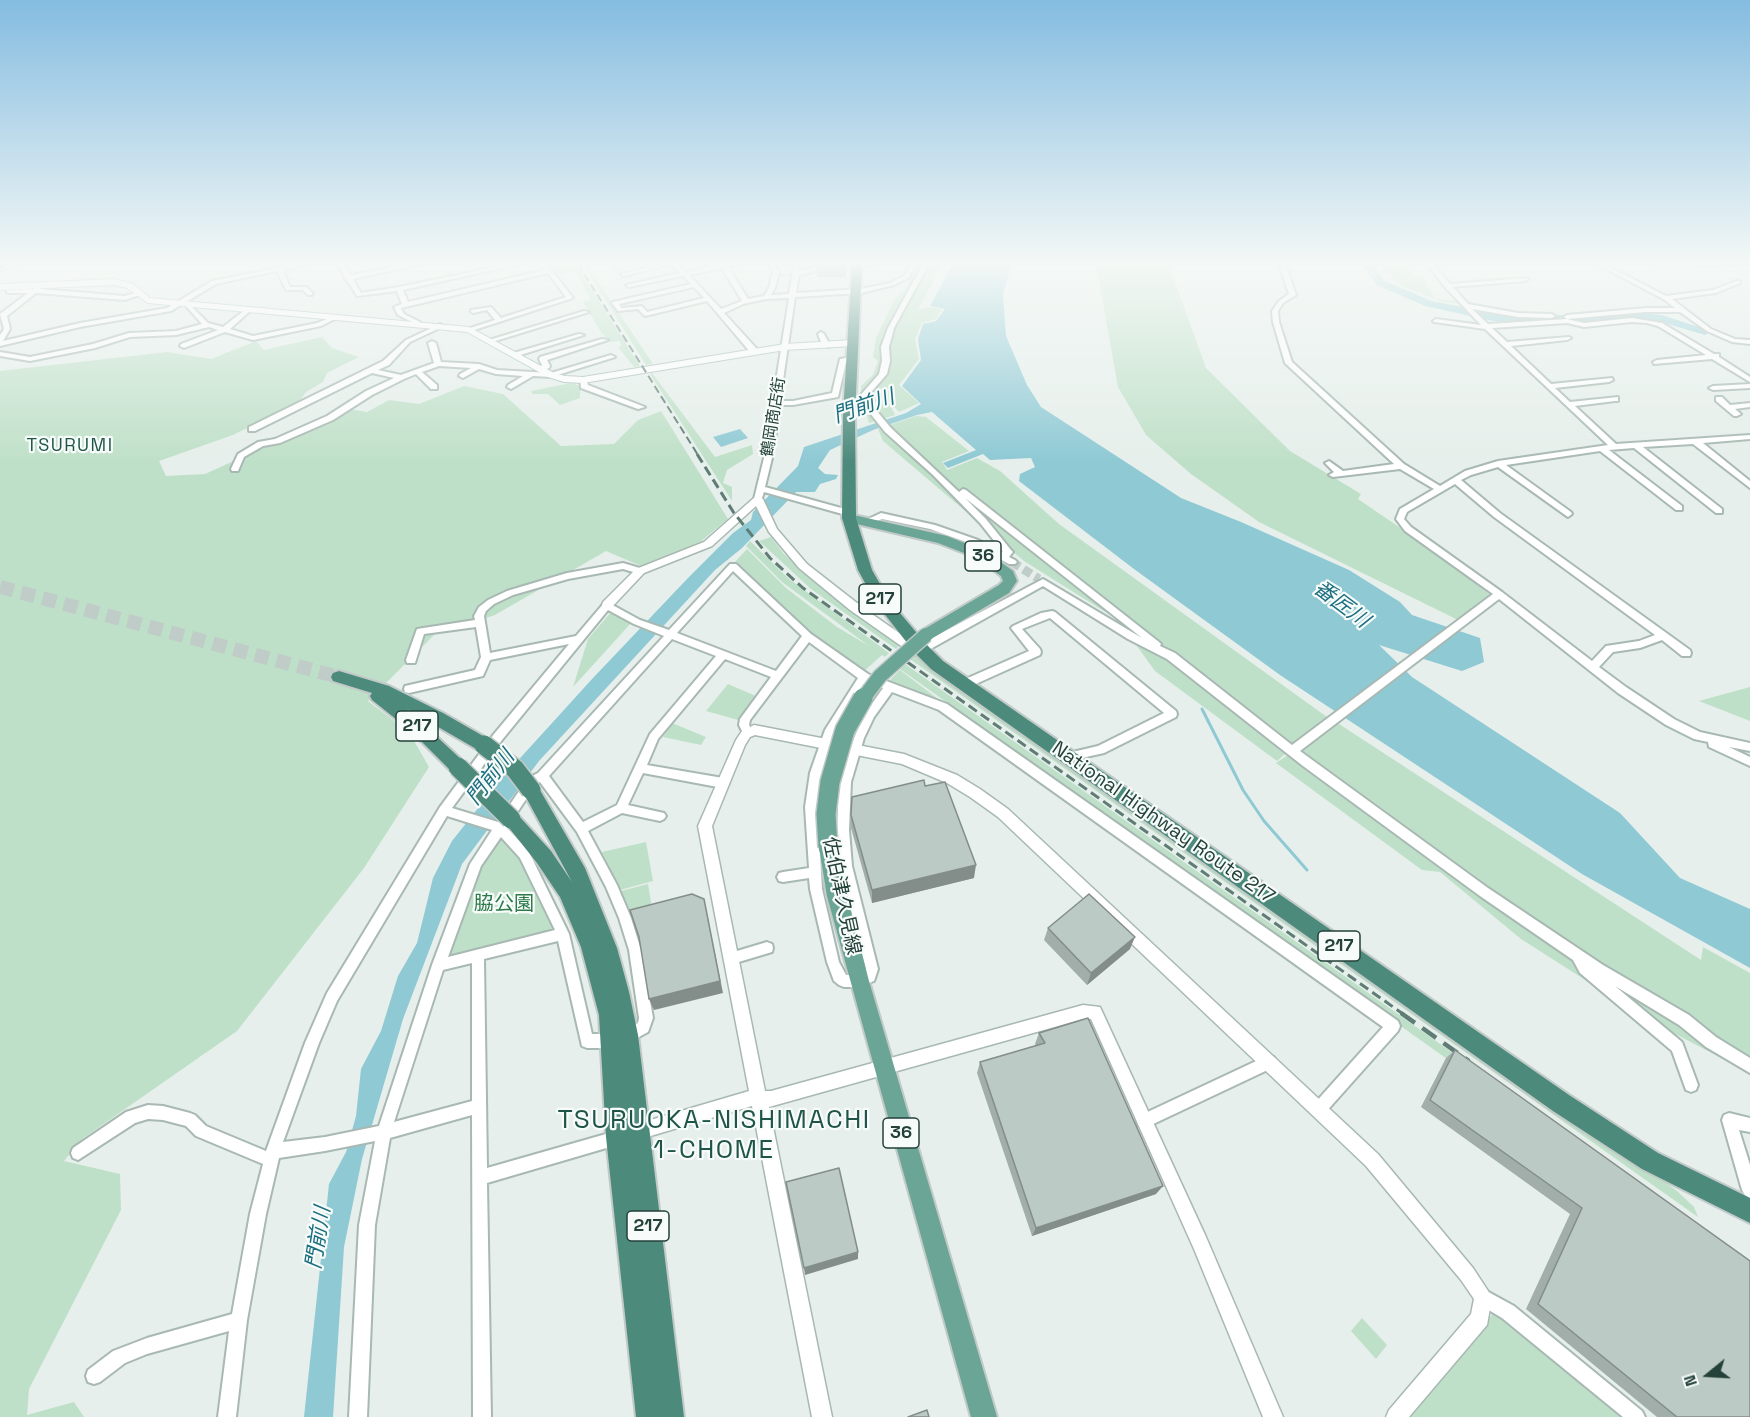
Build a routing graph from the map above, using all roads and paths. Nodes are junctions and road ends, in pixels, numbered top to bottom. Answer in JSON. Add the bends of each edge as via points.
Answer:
{"nodes":[{"id":1,"x":56,"y":330,"type":"edge"},
{"id":2,"x":187,"y":330,"type":"edge"},
{"id":3,"x":224,"y":330,"type":"joint"},
{"id":4,"x":300,"y":330,"type":"edge"},
{"id":5,"x":431,"y":330,"type":"edge"},
{"id":6,"x":469,"y":330,"type":"edge"},
{"id":7,"x":527,"y":330,"type":"edge"},
{"id":8,"x":578,"y":330,"type":"edge"},
{"id":9,"x":736,"y":330,"type":"edge"},
{"id":10,"x":788,"y":330,"type":"edge"},
{"id":11,"x":854,"y":330,"type":"edge"},
{"id":12,"x":890,"y":330,"type":"edge"},
{"id":13,"x":1279,"y":330,"type":"edge"},
{"id":14,"x":1490,"y":330,"type":"edge"},
{"id":15,"x":1671,"y":330,"type":"edge"},
{"id":16,"x":1709,"y":330,"type":"edge"},
{"id":17,"x":821,"y":334,"type":"dead end"},
{"id":18,"x":581,"y":335,"type":"junction"},
{"id":19,"x":1567,"y":338,"type":"dead end"},
{"id":20,"x":604,"y":340,"type":"dead end"},
{"id":21,"x":490,"y":341,"type":"junction"},
{"id":22,"x":0,"y":342,"type":"edge"},
{"id":23,"x":1750,"y":342,"type":"edge"},
{"id":24,"x":432,"y":343,"type":"dead end"},
{"id":25,"x":853,"y":343,"type":"junction"},
{"id":26,"x":1505,"y":344,"type":"junction"},
{"id":27,"x":588,"y":345,"type":"junction"},
{"id":28,"x":826,"y":345,"type":"junction"},
{"id":29,"x":184,"y":346,"type":"dead end"},
{"id":30,"x":785,"y":347,"type":"junction"},
{"id":31,"x":754,"y":351,"type":"junction"},
{"id":32,"x":0,"y":354,"type":"edge"},
{"id":33,"x":514,"y":354,"type":"junction"},
{"id":34,"x":1716,"y":356,"type":"junction"},
{"id":35,"x":1728,"y":356,"type":"dead end"},
{"id":36,"x":611,"y":357,"type":"dead end"},
{"id":37,"x":852,"y":359,"type":"junction"},
{"id":38,"x":1657,"y":362,"type":"dead end"},
{"id":39,"x":438,"y":364,"type":"junction"},
{"id":40,"x":479,"y":366,"type":"junction"},
{"id":41,"x":541,"y":370,"type":"junction"},
{"id":42,"x":371,"y":371,"type":"junction"},
{"id":43,"x":417,"y":371,"type":"junction"},
{"id":44,"x":531,"y":374,"type":"junction"},
{"id":45,"x":551,"y":375,"type":"junction"},
{"id":46,"x":463,"y":376,"type":"dead end"},
{"id":47,"x":1749,"y":376,"type":"edge"},
{"id":48,"x":402,"y":377,"type":"junction"},
{"id":49,"x":583,"y":380,"type":"junction"},
{"id":50,"x":1609,"y":380,"type":"dead end"},
{"id":51,"x":1550,"y":386,"type":"junction"},
{"id":52,"x":1750,"y":386,"type":"edge"},
{"id":53,"x":434,"y":387,"type":"dead end"},
{"id":54,"x":511,"y":387,"type":"dead end"},
{"id":55,"x":1713,"y":388,"type":"dead end"},
{"id":56,"x":1615,"y":399,"type":"dead end"},
{"id":57,"x":1719,"y":399,"type":"dead end"},
{"id":58,"x":776,"y":403,"type":"junction"},
{"id":59,"x":1569,"y":405,"type":"junction"},
{"id":60,"x":1750,"y":405,"type":"edge"},
{"id":61,"x":641,"y":407,"type":"dead end"},
{"id":62,"x":1729,"y":407,"type":"junction"},
{"id":63,"x":1737,"y":414,"type":"dead end"},
{"id":64,"x":252,"y":429,"type":"dead end"},
{"id":65,"x":1750,"y":437,"type":"edge"},
{"id":66,"x":1694,"y":440,"type":"junction"},
{"id":67,"x":1635,"y":445,"type":"junction"},
{"id":68,"x":1614,"y":447,"type":"junction"},
{"id":69,"x":1602,"y":448,"type":"junction"},
{"id":70,"x":1329,"y":463,"type":"dead end"},
{"id":71,"x":1498,"y":463,"type":"junction"},
{"id":72,"x":1401,"y":466,"type":"junction"},
{"id":73,"x":235,"y":469,"type":"dead end"},
{"id":74,"x":934,"y":471,"type":"junction"},
{"id":75,"x":1456,"y":480,"type":"junction"},
{"id":76,"x":1750,"y":485,"type":"edge"},
{"id":77,"x":1441,"y":490,"type":"junction"},
{"id":78,"x":763,"y":495,"type":"junction"},
{"id":79,"x":1679,"y":508,"type":"dead end"},
{"id":80,"x":1719,"y":511,"type":"dead end"},
{"id":81,"x":1568,"y":514,"type":"dead end"},
{"id":82,"x":849,"y":516,"type":"junction"},
{"id":83,"x":866,"y":522,"type":"junction"},
{"id":84,"x":640,"y":571,"type":"junction"},
{"id":85,"x":1499,"y":594,"type":"junction"},
{"id":86,"x":883,"y":603,"type":"junction"},
{"id":87,"x":607,"y":605,"type":"junction"},
{"id":88,"x":854,"y":607,"type":"junction"},
{"id":89,"x":480,"y":623,"type":"junction"},
{"id":90,"x":670,"y":634,"type":"junction"},
{"id":91,"x":808,"y":636,"type":"junction"},
{"id":92,"x":1663,"y":636,"type":"junction"},
{"id":93,"x":579,"y":639,"type":"junction"},
{"id":94,"x":923,"y":642,"type":"junction"},
{"id":95,"x":1158,"y":646,"type":"dead end"},
{"id":96,"x":1686,"y":653,"type":"dead end"},
{"id":97,"x":723,"y":655,"type":"junction"},
{"id":98,"x":486,"y":657,"type":"junction"},
{"id":99,"x":411,"y":660,"type":"dead end"},
{"id":100,"x":937,"y":665,"type":"junction"},
{"id":101,"x":1593,"y":667,"type":"junction"},
{"id":102,"x":777,"y":675,"type":"junction"},
{"id":103,"x":864,"y":676,"type":"junction"},
{"id":104,"x":339,"y":677,"type":"tunnel mouth"},
{"id":105,"x":965,"y":684,"type":"junction"},
{"id":106,"x":890,"y":687,"type":"junction"},
{"id":107,"x":372,"y":688,"type":"junction"},
{"id":108,"x":409,"y":689,"type":"dead end"},
{"id":109,"x":748,"y":732,"type":"junction"},
{"id":110,"x":1698,"y":736,"type":"junction"},
{"id":111,"x":825,"y":743,"type":"junction"},
{"id":112,"x":1750,"y":747,"type":"edge"},
{"id":113,"x":855,"y":748,"type":"junction"},
{"id":114,"x":1292,"y":751,"type":"junction"},
{"id":115,"x":1068,"y":757,"type":"junction"},
{"id":116,"x":1750,"y":762,"type":"edge"},
{"id":117,"x":640,"y":768,"type":"junction"},
{"id":118,"x":536,"y":783,"type":"junction"},
{"id":119,"x":723,"y":783,"type":"junction"},
{"id":120,"x":621,"y":808,"type":"junction"},
{"id":121,"x":444,"y":810,"type":"junction"},
{"id":122,"x":660,"y":816,"type":"dead end"},
{"id":123,"x":501,"y":824,"type":"junction"},
{"id":124,"x":581,"y":829,"type":"junction"},
{"id":125,"x":813,"y":872,"type":"junction"},
{"id":126,"x":783,"y":877,"type":"dead end"},
{"id":127,"x":562,"y":934,"type":"junction"},
{"id":128,"x":767,"y":948,"type":"dead end"},
{"id":129,"x":478,"y":955,"type":"junction"},
{"id":130,"x":1576,"y":955,"type":"junction"},
{"id":131,"x":732,"y":958,"type":"junction"},
{"id":132,"x":438,"y":965,"type":"junction"},
{"id":133,"x":859,"y":981,"type":"junction"},
{"id":134,"x":620,"y":1037,"type":"junction"},
{"id":135,"x":1269,"y":1062,"type":"junction"},
{"id":136,"x":1750,"y":1066,"type":"edge"},
{"id":137,"x":883,"y":1067,"type":"junction"},
{"id":138,"x":1691,"y":1085,"type":"dead end"},
{"id":139,"x":761,"y":1099,"type":"junction"},
{"id":140,"x":480,"y":1106,"type":"junction"},
{"id":141,"x":1319,"y":1109,"type":"junction"},
{"id":142,"x":1144,"y":1121,"type":"junction"},
{"id":143,"x":1750,"y":1125,"type":"edge"},
{"id":144,"x":384,"y":1132,"type":"junction"},
{"id":145,"x":627,"y":1134,"type":"junction"},
{"id":146,"x":78,"y":1153,"type":"dead end"},
{"id":147,"x":272,"y":1155,"type":"junction"},
{"id":148,"x":481,"y":1177,"type":"junction"},
{"id":149,"x":1750,"y":1190,"type":"edge"},
{"id":150,"x":1750,"y":1211,"type":"edge"},
{"id":151,"x":1483,"y":1297,"type":"junction"},
{"id":152,"x":239,"y":1320,"type":"junction"},
{"id":153,"x":94,"y":1376,"type":"dead end"},
{"id":154,"x":227,"y":1417,"type":"edge"},
{"id":155,"x":358,"y":1417,"type":"edge"},
{"id":156,"x":482,"y":1417,"type":"edge"},
{"id":157,"x":649,"y":1417,"type":"edge"},
{"id":158,"x":671,"y":1417,"type":"edge"},
{"id":159,"x":822,"y":1417,"type":"edge"},
{"id":160,"x":984,"y":1417,"type":"edge"},
{"id":161,"x":1273,"y":1417,"type":"edge"},
{"id":162,"x":1396,"y":1417,"type":"edge"},
{"id":163,"x":1636,"y":1417,"type":"edge"}],
"edges":[{"from":1,"to":22,"type":"street"},
{"from":2,"to":32,"type":"street","via":[[129,335],[30,359]]},
{"from":3,"to":4,"type":"street","via":[[253,338]]},
{"from":3,"to":29,"type":"street"},
{"from":5,"to":42,"type":"street","via":[[408,341],[386,363]]},
{"from":6,"to":21,"type":"main road"},
{"from":7,"to":21,"type":"street"},
{"from":8,"to":18,"type":"street"},
{"from":9,"to":31,"type":"street"},
{"from":10,"to":30,"type":"street","name":"鶴岡商店街"},
{"from":11,"to":25,"type":"highway","name":"National Highway Route 217","number":"217"},
{"from":12,"to":74,"type":"street","via":[[883,374],[862,398],[888,430]]},
{"from":13,"to":72,"type":"street","via":[[1289,363]]},
{"from":14,"to":26,"type":"street"},
{"from":15,"to":34,"type":"street"},
{"from":16,"to":23,"type":"street","via":[[1734,341]]},
{"from":17,"to":28,"type":"street"},
{"from":18,"to":27,"type":"street"},
{"from":18,"to":33,"type":"street"},
{"from":19,"to":26,"type":"street"},
{"from":20,"to":27,"type":"street"},
{"from":21,"to":33,"type":"main road"},
{"from":24,"to":39,"type":"street"},
{"from":25,"to":28,"type":"main road"},
{"from":25,"to":37,"type":"highway","name":"National Highway Route 217","number":"217"},
{"from":26,"to":51,"type":"street"},
{"from":27,"to":41,"type":"street","via":[[543,359],[546,366]]},
{"from":28,"to":30,"type":"main road"},
{"from":30,"to":31,"type":"main road"},
{"from":30,"to":58,"type":"street","name":"鶴岡商店街"},
{"from":31,"to":49,"type":"main road"},
{"from":33,"to":41,"type":"main road"},
{"from":34,"to":38,"type":"street"},
{"from":34,"to":47,"type":"street"},
{"from":35,"to":47,"type":"street"},
{"from":36,"to":45,"type":"street"},
{"from":37,"to":58,"type":"street","via":[[843,361],[835,395]]},
{"from":37,"to":82,"type":"highway","name":"National Highway Route 217","number":"217"},
{"from":39,"to":40,"type":"street"},
{"from":39,"to":43,"type":"street"},
{"from":40,"to":44,"type":"street","via":[[496,372]]},
{"from":40,"to":46,"type":"street"},
{"from":41,"to":45,"type":"main road"},
{"from":42,"to":48,"type":"street"},
{"from":42,"to":64,"type":"street"},
{"from":43,"to":48,"type":"street"},
{"from":43,"to":53,"type":"street"},
{"from":44,"to":45,"type":"street"},
{"from":44,"to":54,"type":"street"},
{"from":45,"to":49,"type":"main road","via":[[561,382]]},
{"from":48,"to":73,"type":"street","via":[[330,418],[261,444],[241,456]]},
{"from":49,"to":61,"type":"street","via":[[584,386]]},
{"from":50,"to":51,"type":"street"},
{"from":51,"to":59,"type":"street"},
{"from":52,"to":55,"type":"street"},
{"from":56,"to":59,"type":"street"},
{"from":57,"to":62,"type":"street"},
{"from":58,"to":78,"type":"street","name":"鶴岡商店街"},
{"from":59,"to":68,"type":"street"},
{"from":60,"to":62,"type":"street"},
{"from":62,"to":63,"type":"street"},
{"from":65,"to":66,"type":"street"},
{"from":66,"to":67,"type":"street"},
{"from":66,"to":76,"type":"street"},
{"from":67,"to":68,"type":"street"},
{"from":67,"to":80,"type":"street"},
{"from":68,"to":69,"type":"street"},
{"from":69,"to":71,"type":"street"},
{"from":69,"to":79,"type":"street"},
{"from":70,"to":72,"type":"street","via":[[1337,475]]},
{"from":71,"to":75,"type":"street"},
{"from":71,"to":81,"type":"street"},
{"from":72,"to":77,"type":"street"},
{"from":74,"to":83,"type":"street","via":[[1008,552],[1008,560],[975,542],[932,527],[881,516]]},
{"from":74,"to":95,"type":"street"},
{"from":75,"to":77,"type":"street"},
{"from":75,"to":92,"type":"street","via":[[1497,515]]},
{"from":77,"to":85,"type":"street","via":[[1403,511],[1400,519],[1408,529]]},
{"from":78,"to":82,"type":"street","via":[[794,496]]},
{"from":78,"to":84,"type":"street","via":[[708,543]]},
{"from":78,"to":88,"type":"street","via":[[769,522],[803,566]]},
{"from":82,"to":83,"type":"main road","name":"佐伯津久見線","number":"36"},
{"from":82,"to":86,"type":"highway","name":"National Highway Route 217","number":"217","via":[[865,570]]},
{"from":83,"to":94,"type":"main road","name":"佐伯津久見線","number":"36","via":[[920,532],[964,547],[994,562],[1010,576],[1009,584],[1001,591]]},
{"from":84,"to":87,"type":"street"},
{"from":84,"to":89,"type":"street","via":[[623,566],[567,576],[510,593],[482,609]]},
{"from":85,"to":101,"type":"street"},
{"from":85,"to":114,"type":"street"},
{"from":86,"to":88,"type":"street","via":[[868,609]]},
{"from":86,"to":94,"type":"highway","name":"National Highway Route 217","number":"217"},
{"from":87,"to":90,"type":"street"},
{"from":87,"to":93,"type":"street"},
{"from":88,"to":100,"type":"street"},
{"from":89,"to":98,"type":"street"},
{"from":89,"to":99,"type":"street","via":[[420,631]]},
{"from":90,"to":91,"type":"street","via":[[734,566]]},
{"from":90,"to":97,"type":"street"},
{"from":90,"to":118,"type":"street"},
{"from":91,"to":102,"type":"street"},
{"from":91,"to":103,"type":"street"},
{"from":92,"to":96,"type":"street"},
{"from":92,"to":101,"type":"street","via":[[1610,649]]},
{"from":93,"to":98,"type":"street"},
{"from":93,"to":121,"type":"street"},
{"from":94,"to":100,"type":"highway","name":"National Highway Route 217","number":"217"},
{"from":94,"to":114,"type":"street","via":[[1041,581],[1131,637],[1171,656]]},
{"from":94,"to":133,"type":"main road","name":"佐伯津久見線","number":"36","bridge":true,"via":[[880,676],[864,696],[845,730],[830,782],[828,846]]},
{"from":97,"to":102,"type":"street"},
{"from":97,"to":117,"type":"street","via":[[654,736]]},
{"from":98,"to":108,"type":"street","via":[[477,675]]},
{"from":100,"to":105,"type":"highway","name":"National Highway Route 217","number":"217"},
{"from":101,"to":110,"type":"street","via":[[1670,722]]},
{"from":102,"to":109,"type":"street","via":[[745,719]]},
{"from":103,"to":106,"type":"street"},
{"from":103,"to":111,"type":"street"},
{"from":104,"to":107,"type":"highway","number":"217"},
{"from":105,"to":115,"type":"highway","name":"National Highway Route 217","number":"217"},
{"from":105,"to":115,"type":"street","via":[[1036,652],[1016,628],[1052,614],[1172,714],[1100,750]]},
{"from":106,"to":113,"type":"street","via":[[869,714]]},
{"from":106,"to":141,"type":"street","via":[[944,707],[1393,1026]]},
{"from":107,"to":118,"type":"highway","number":"217","bridge":true,"via":[[437,717]]},
{"from":107,"to":123,"type":"highway","number":"217","bridge":true,"via":[[458,767]]},
{"from":109,"to":111,"type":"street","via":[[762,730]]},
{"from":109,"to":119,"type":"street"},
{"from":110,"to":112,"type":"street"},
{"from":110,"to":116,"type":"street"},
{"from":111,"to":113,"type":"street"},
{"from":111,"to":125,"type":"street","via":[[811,807]]},
{"from":113,"to":133,"type":"street","via":[[845,782],[843,830],[846,867],[872,969],[869,976]]},
{"from":113,"to":135,"type":"street","via":[[928,768],[1003,813]]},
{"from":114,"to":130,"type":"street"},
{"from":115,"to":150,"type":"highway","name":"National Highway Route 217","number":"217","via":[[1561,1103],[1650,1161]]},
{"from":117,"to":119,"type":"street"},
{"from":117,"to":120,"type":"street"},
{"from":118,"to":123,"type":"street","via":[[532,781]]},
{"from":118,"to":124,"type":"street"},
{"from":118,"to":134,"type":"highway","number":"217","via":[[576,868],[607,948]]},
{"from":119,"to":131,"type":"street","via":[[705,826]]},
{"from":120,"to":122,"type":"street"},
{"from":120,"to":124,"type":"street"},
{"from":121,"to":123,"type":"street"},
{"from":121,"to":147,"type":"street","via":[[332,997]]},
{"from":123,"to":127,"type":"street","via":[[524,854]]},
{"from":123,"to":132,"type":"street","via":[[476,864]]},
{"from":123,"to":134,"type":"highway","number":"217","via":[[544,857],[568,892],[591,947],[610,1016]]},
{"from":124,"to":134,"type":"street","via":[[611,885],[635,950],[646,1018],[643,1027]]},
{"from":125,"to":126,"type":"street"},
{"from":125,"to":133,"type":"street","via":[[839,977]]},
{"from":127,"to":129,"type":"street"},
{"from":127,"to":134,"type":"street","via":[[587,1041]]},
{"from":128,"to":131,"type":"street"},
{"from":129,"to":132,"type":"street"},
{"from":129,"to":140,"type":"street"},
{"from":130,"to":136,"type":"street","via":[[1684,1020]]},
{"from":130,"to":138,"type":"street","via":[[1585,969],[1677,1047]]},
{"from":131,"to":139,"type":"street"},
{"from":132,"to":144,"type":"street"},
{"from":133,"to":137,"type":"main road","name":"佐伯津久見線","number":"36"},
{"from":134,"to":145,"type":"highway","number":"217"},
{"from":135,"to":141,"type":"street"},
{"from":135,"to":142,"type":"street"},
{"from":137,"to":139,"type":"street"},
{"from":137,"to":142,"type":"street","via":[[1083,1012],[1095,1012]]},
{"from":137,"to":160,"type":"main road","name":"佐伯津久見線","number":"36"},
{"from":139,"to":145,"type":"street"},
{"from":139,"to":159,"type":"street"},
{"from":140,"to":144,"type":"street"},
{"from":140,"to":148,"type":"street"},
{"from":141,"to":151,"type":"street","via":[[1372,1160]]},
{"from":142,"to":161,"type":"street"},
{"from":143,"to":149,"type":"street","via":[[1729,1120]]},
{"from":144,"to":147,"type":"street"},
{"from":144,"to":155,"type":"street","via":[[366,1225]]},
{"from":145,"to":148,"type":"street"},
{"from":145,"to":157,"type":"highway","number":"217"},
{"from":145,"to":158,"type":"highway","number":"217"},
{"from":146,"to":147,"type":"street","via":[[131,1117],[148,1112],[190,1120],[201,1131]]},
{"from":147,"to":152,"type":"street"},
{"from":148,"to":156,"type":"street"},
{"from":151,"to":162,"type":"street","via":[[1480,1318]]},
{"from":151,"to":163,"type":"street","via":[[1508,1312]]},
{"from":152,"to":153,"type":"street","via":[[147,1346],[119,1358]]},
{"from":152,"to":154,"type":"street"}]}
